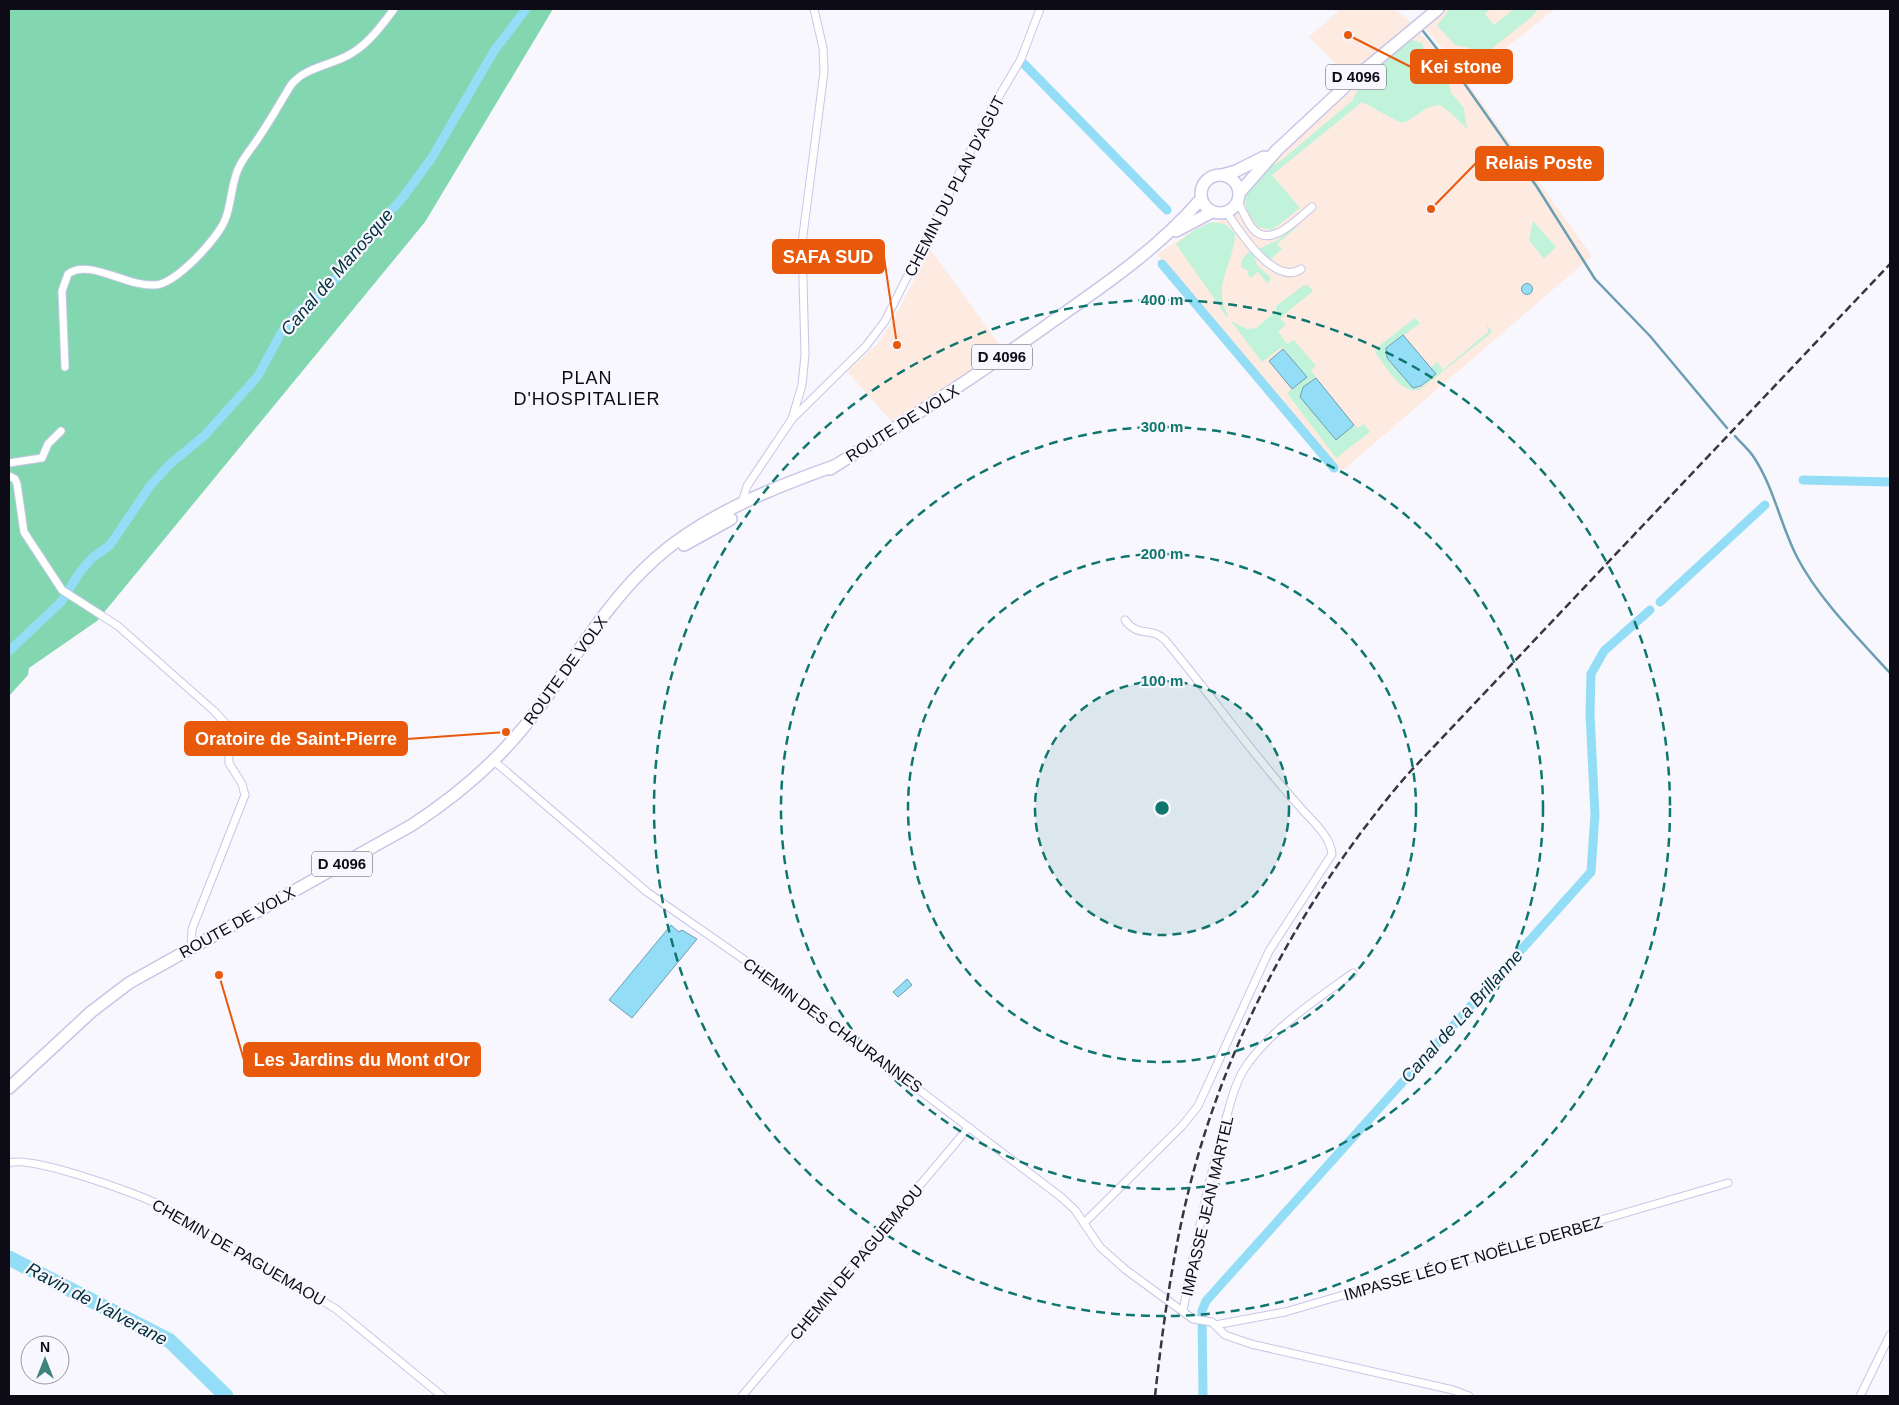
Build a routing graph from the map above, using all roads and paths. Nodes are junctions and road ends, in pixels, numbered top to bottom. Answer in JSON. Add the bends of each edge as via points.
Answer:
{"nodes":[{"id":1,"x":394,"y":9,"type":"edge"},
{"id":2,"x":814,"y":9,"type":"edge"},
{"id":3,"x":1040,"y":9,"type":"edge"},
{"id":4,"x":1438,"y":9,"type":"edge"},
{"id":5,"x":1277,"y":150,"type":"junction"},
{"id":6,"x":1222,"y":175,"type":"junction"},
{"id":7,"x":1239,"y":197,"type":"junction"},
{"id":8,"x":1201,"y":199,"type":"junction"},
{"id":9,"x":1312,"y":207,"type":"dead end"},
{"id":10,"x":1212,"y":212,"type":"junction"},
{"id":11,"x":1227,"y":212,"type":"junction"},
{"id":12,"x":1164,"y":238,"type":"junction"},
{"id":13,"x":1301,"y":269,"type":"dead end"},
{"id":14,"x":65,"y":366,"type":"dead end"},
{"id":15,"x":792,"y":419,"type":"junction"},
{"id":16,"x":61,"y":431,"type":"dead end"},
{"id":17,"x":9,"y":463,"type":"edge"},
{"id":18,"x":834,"y":466,"type":"junction"},
{"id":19,"x":9,"y":476,"type":"edge"},
{"id":20,"x":741,"y":505,"type":"junction"},
{"id":21,"x":697,"y":537,"type":"junction"},
{"id":22,"x":628,"y":588,"type":"junction"},
{"id":23,"x":1125,"y":620,"type":"dead end"},
{"id":24,"x":494,"y":761,"type":"junction"},
{"id":25,"x":190,"y":948,"type":"junction"},
{"id":26,"x":1353,"y":973,"type":"dead end"},
{"id":27,"x":9,"y":1088,"type":"edge"},
{"id":28,"x":969,"y":1127,"type":"junction"},
{"id":29,"x":9,"y":1162,"type":"edge"},
{"id":30,"x":1728,"y":1183,"type":"dead end"},
{"id":31,"x":1084,"y":1223,"type":"junction"},
{"id":32,"x":1183,"y":1312,"type":"junction"},
{"id":33,"x":1215,"y":1325,"type":"junction"},
{"id":34,"x":1890,"y":1335,"type":"edge"},
{"id":35,"x":442,"y":1396,"type":"edge"},
{"id":36,"x":742,"y":1396,"type":"edge"},
{"id":37,"x":1469,"y":1396,"type":"edge"},
{"id":38,"x":1860,"y":1396,"type":"edge"}],
"edges":[{"from":1,"to":14,"type":"street","via":[[357,50],[307,72],[291,85],[239,167],[221,228],[175,278],[163,284],[148,285],[130,283],[87,268],[78,268],[68,274],[62,291]]},
{"from":2,"to":15,"type":"street","via":[[823,48],[824,84],[802,243],[804,370]]},
{"from":3,"to":15,"type":"street","name":"CHEMIN DU PLAN D'AGUT","via":[[1021,59],[885,321],[866,346]]},
{"from":4,"to":5,"type":"main road","number":"D 4096","via":[[1350,82]]},
{"from":5,"to":6,"type":"main road","number":"D 4096"},
{"from":5,"to":7,"type":"main road","number":"D 4096"},
{"from":6,"to":7,"type":"main road","via":[[1234,180]]},
{"from":6,"to":8,"type":"main road","via":[[1205,182]]},
{"from":7,"to":9,"type":"street","via":[[1253,228],[1265,235],[1278,234]]},
{"from":7,"to":11,"type":"main road"},
{"from":8,"to":10,"type":"main road"},
{"from":8,"to":12,"type":"main road","name":"ROUTE DE VOLX","number":"D 4096"},
{"from":10,"to":11,"type":"main road"},
{"from":10,"to":12,"type":"main road","name":"ROUTE DE VOLX","number":"D 4096"},
{"from":11,"to":13,"type":"street","via":[[1275,270],[1291,274]]},
{"from":12,"to":18,"type":"main road","name":"ROUTE DE VOLX","number":"D 4096","via":[[1092,294],[964,384]]},
{"from":15,"to":20,"type":"street","via":[[746,486]]},
{"from":16,"to":17,"type":"street","via":[[48,444],[42,458]]},
{"from":18,"to":20,"type":"main road","name":"ROUTE DE VOLX","number":"D 4096"},
{"from":18,"to":21,"type":"main road","name":"ROUTE DE VOLX","number":"D 4096","via":[[807,483]]},
{"from":19,"to":25,"type":"street","via":[[17,484],[24,532],[62,590],[118,626],[228,726],[229,763],[245,795],[192,929]]},
{"from":20,"to":21,"type":"street","via":[[738,510],[703,528]]},
{"from":20,"to":22,"type":"main road","name":"ROUTE DE VOLX","number":"D 4096","via":[[693,530],[669,547]]},
{"from":21,"to":22,"type":"main road","name":"ROUTE DE VOLX","number":"D 4096"},
{"from":22,"to":24,"type":"main road","name":"ROUTE DE VOLX","number":"D 4096","via":[[590,635],[538,710]]},
{"from":23,"to":31,"type":"street","via":[[1136,631],[1159,635],[1165,640],[1265,767],[1323,833],[1332,854],[1269,951],[1198,1106]]},
{"from":24,"to":25,"type":"main road","name":"ROUTE DE VOLX","number":"D 4096","via":[[445,804],[412,825]]},
{"from":24,"to":28,"type":"street","name":"CHEMIN DES CHAURANNES","via":[[647,892],[779,984]]},
{"from":25,"to":27,"type":"main road","name":"ROUTE DE VOLX","number":"D 4096","via":[[111,996]]},
{"from":26,"to":32,"type":"street","name":"IMPASSE JEAN MARTEL","via":[[1284,1026],[1243,1071],[1206,1194]]},
{"from":28,"to":31,"type":"street","name":"CHEMIN DES CHAURANNES","via":[[1067,1202]]},
{"from":28,"to":36,"type":"street","name":"CHEMIN DE PAGUEMAOU"},
{"from":29,"to":35,"type":"street","name":"CHEMIN DE PAGUEMAOU","via":[[24,1161],[106,1183],[160,1205],[336,1310]]},
{"from":30,"to":33,"type":"street","name":"IMPASSE LÉO ET NOËLLE DERBEZ","via":[[1285,1312]]},
{"from":31,"to":32,"type":"street","name":"CHEMIN DES CHAURANNES","via":[[1103,1251]]},
{"from":32,"to":33,"type":"street","name":"CHEMIN DES CHAURANNES"},
{"from":33,"to":37,"type":"street","via":[[1227,1337],[1250,1344]]},
{"from":34,"to":38,"type":"street"}]}
